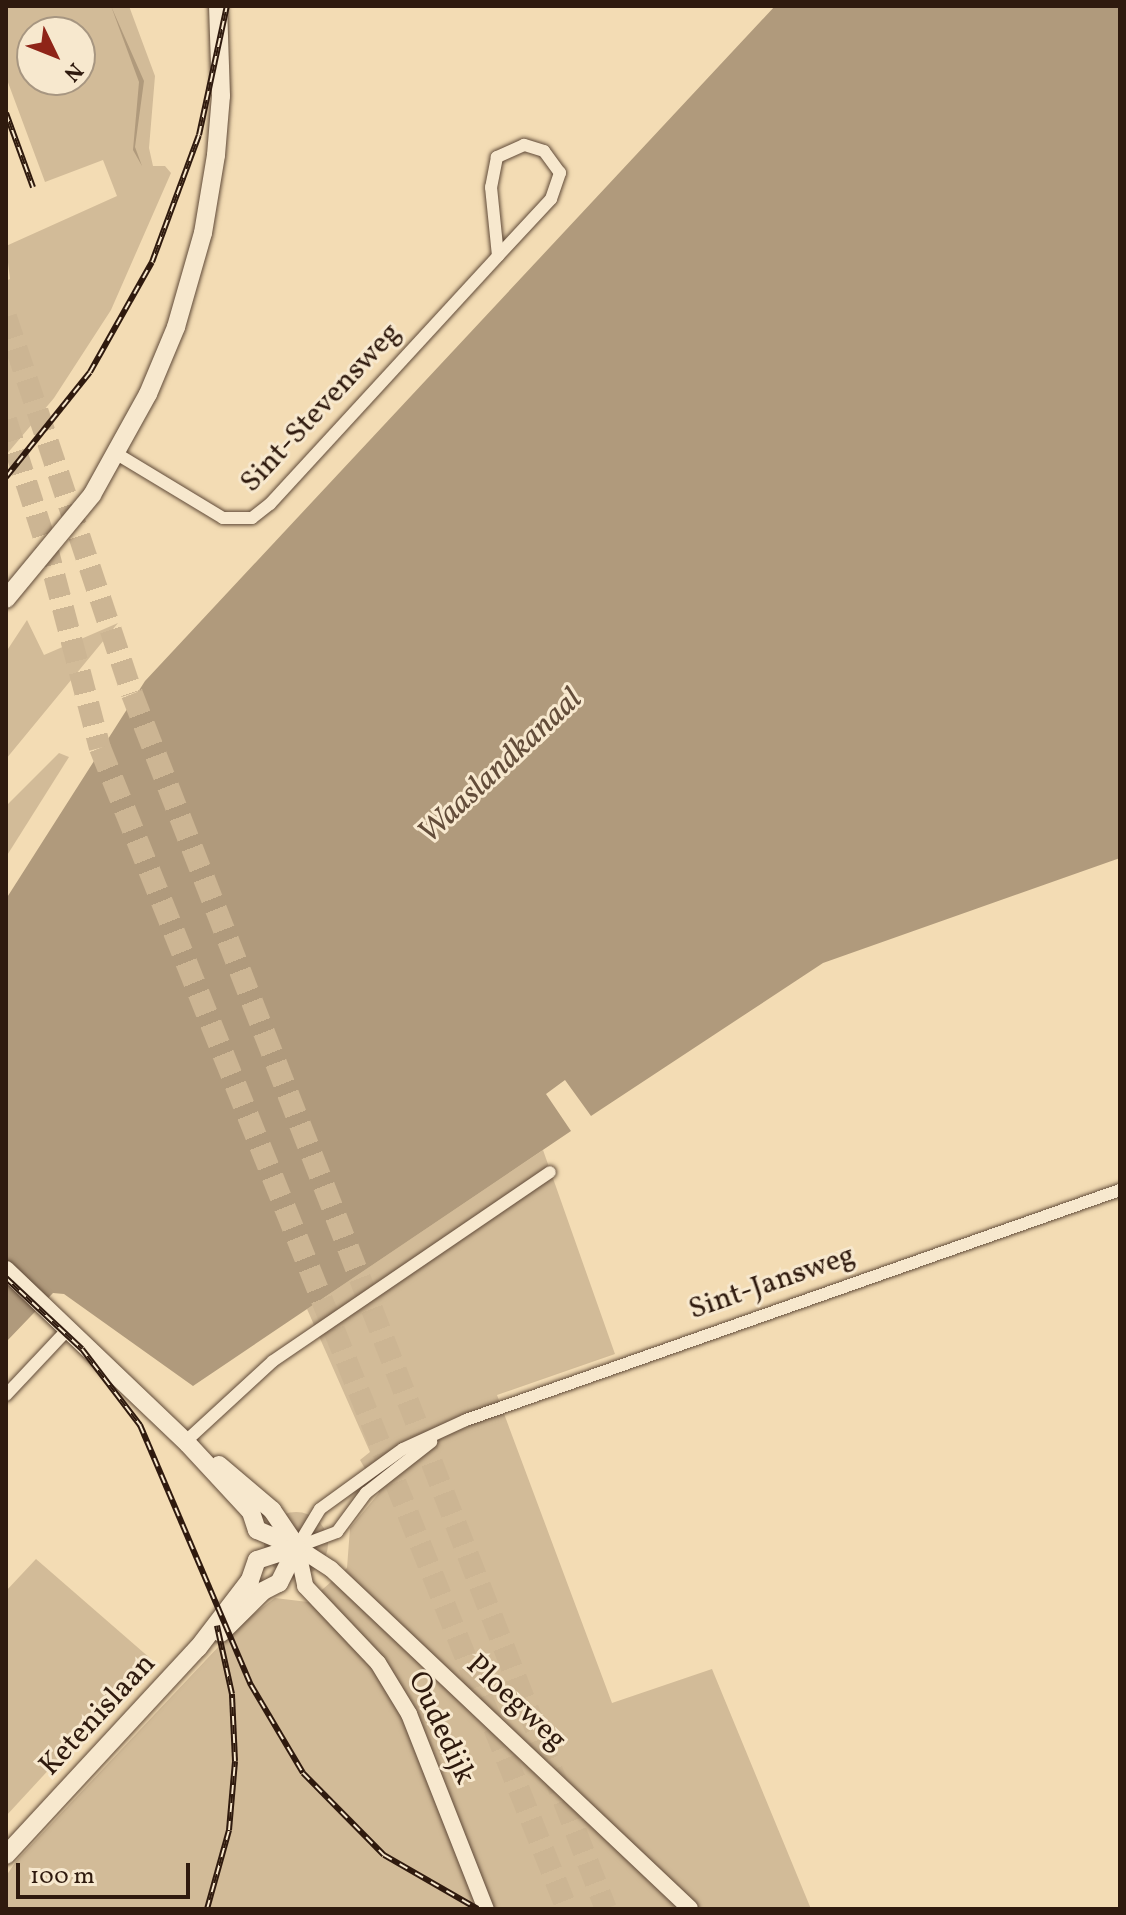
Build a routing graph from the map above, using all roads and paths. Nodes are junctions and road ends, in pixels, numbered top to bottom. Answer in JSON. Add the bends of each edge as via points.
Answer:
{"nodes":[{"id":1,"x":218,"y":6,"type":"edge"},
{"id":2,"x":498,"y":256,"type":"junction"},
{"id":3,"x":117,"y":454,"type":"junction"},
{"id":4,"x":6,"y":599,"type":"edge"},
{"id":5,"x":550,"y":1172,"type":"dead end"},
{"id":6,"x":1120,"y":1190,"type":"edge"},
{"id":7,"x":6,"y":1270,"type":"edge"},
{"id":8,"x":68,"y":1329,"type":"junction"},
{"id":9,"x":6,"y":1395,"type":"edge"},
{"id":10,"x":443,"y":1432,"type":"junction"},
{"id":11,"x":187,"y":1442,"type":"junction"},
{"id":12,"x":297,"y":1547,"type":"junction"},
{"id":13,"x":198,"y":1648,"type":"junction"},
{"id":14,"x":6,"y":1855,"type":"edge"},
{"id":15,"x":486,"y":1909,"type":"edge"},
{"id":16,"x":690,"y":1909,"type":"edge"}],
"edges":[{"from":1,"to":3,"type":"main road","via":[[220,111],[203,233],[164,359]]},
{"from":2,"to":2,"type":"street","name":"Sint-Stevensweg","via":[[560,183],[555,160],[544,151],[524,145],[497,157],[491,187]]},
{"from":2,"to":3,"type":"street","name":"Sint-Stevensweg","via":[[252,518],[213,513]]},
{"from":3,"to":4,"type":"main road","via":[[64,533]]},
{"from":5,"to":11,"type":"street","via":[[273,1361]]},
{"from":6,"to":10,"type":"street","name":"Sint-Jansweg","via":[[529,1394]]},
{"from":7,"to":8,"type":"main road"},
{"from":8,"to":9,"type":"street"},
{"from":8,"to":11,"type":"main road"},
{"from":10,"to":12,"type":"street","name":"Sint-Jansweg","via":[[366,1493],[337,1532]]},
{"from":10,"to":12,"type":"street","name":"Sint-Jansweg","via":[[403,1449],[320,1509]]},
{"from":11,"to":12,"type":"main road","via":[[261,1500]]},
{"from":12,"to":13,"type":"main road","name":"Ketenislaan","via":[[279,1583]]},
{"from":12,"to":13,"type":"main road","name":"Ketenislaan","via":[[257,1560],[250,1580]]},
{"from":12,"to":15,"type":"street","name":"Oudedijk","via":[[305,1586],[378,1663],[409,1714]]},
{"from":12,"to":16,"type":"street","name":"Ploegweg","via":[[355,1590]]},
{"from":13,"to":14,"type":"main road","name":"Ketenislaan"}]}
